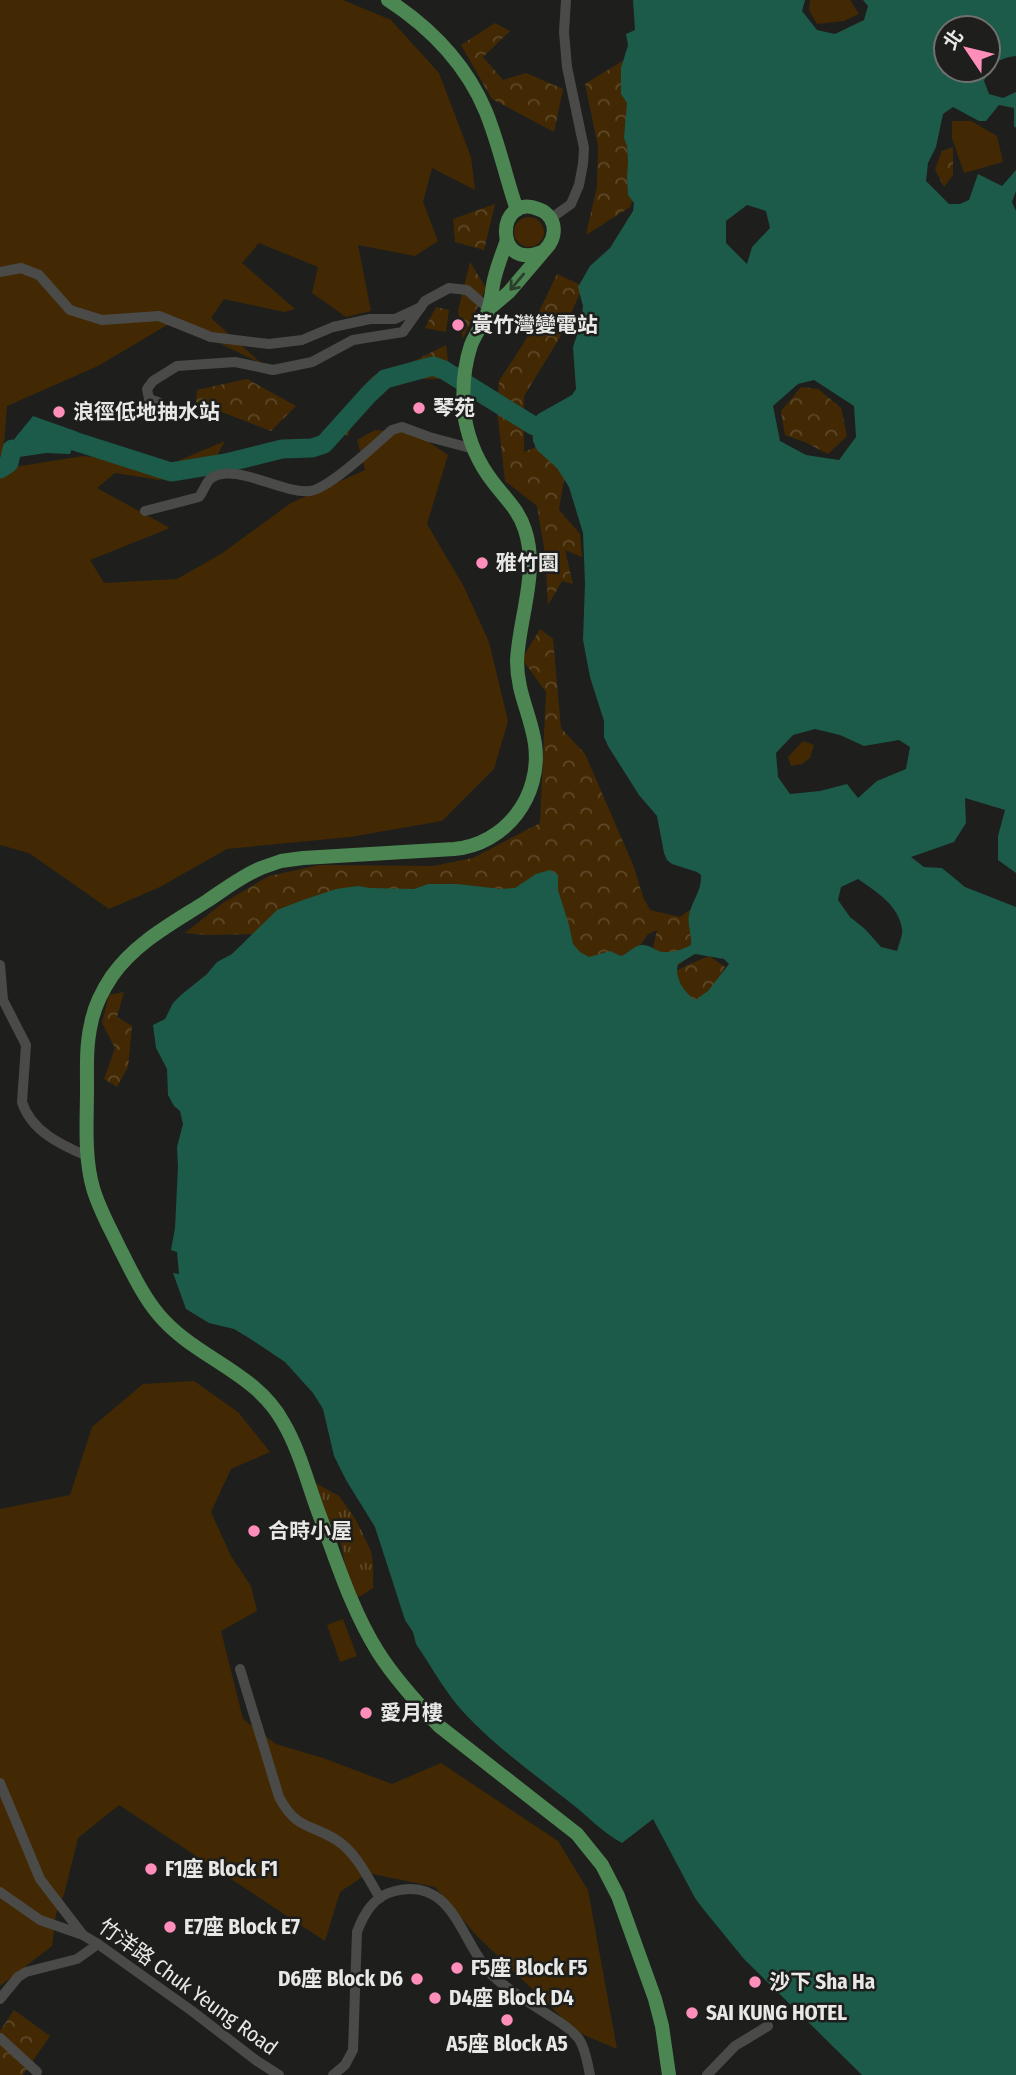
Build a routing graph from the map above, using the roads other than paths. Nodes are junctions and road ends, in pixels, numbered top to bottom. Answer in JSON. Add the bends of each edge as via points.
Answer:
{"nodes":[{"id":1,"x":388,"y":0,"type":"edge"},
{"id":2,"x":566,"y":0,"type":"edge"},
{"id":3,"x":517,"y":210,"type":"junction"},
{"id":4,"x":550,"y":219,"type":"junction"},
{"id":5,"x":507,"y":240,"type":"junction"},
{"id":6,"x":542,"y":252,"type":"junction"},
{"id":7,"x":0,"y":272,"type":"edge"},
{"id":8,"x":421,"y":307,"type":"junction"},
{"id":9,"x":489,"y":309,"type":"junction"},
{"id":10,"x":159,"y":402,"type":"dead end"},
{"id":11,"x":474,"y":449,"type":"junction"},
{"id":12,"x":145,"y":511,"type":"dead end"},
{"id":13,"x":0,"y":965,"type":"edge"},
{"id":14,"x":87,"y":1156,"type":"junction"},
{"id":15,"x":240,"y":1669,"type":"dead end"},
{"id":16,"x":0,"y":1783,"type":"edge"},
{"id":17,"x":0,"y":1892,"type":"edge"},
{"id":18,"x":380,"y":1898,"type":"junction"},
{"id":19,"x":83,"y":1935,"type":"junction"},
{"id":20,"x":98,"y":1944,"type":"junction"},
{"id":21,"x":0,"y":1999,"type":"edge"},
{"id":22,"x":768,"y":2026,"type":"dead end"},
{"id":23,"x":0,"y":2038,"type":"edge"},
{"id":24,"x":37,"y":2072,"type":"dead end"},
{"id":25,"x":279,"y":2075,"type":"edge"},
{"id":26,"x":333,"y":2075,"type":"edge"},
{"id":27,"x":590,"y":2075,"type":"edge"},
{"id":28,"x":669,"y":2075,"type":"edge"},
{"id":29,"x":707,"y":2075,"type":"edge"}],
"edges":[{"from":1,"to":3,"type":"main road","via":[[441,42],[470,80],[493,130]]},
{"from":2,"to":4,"type":"street","via":[[567,67],[584,148],[583,164],[572,204]]},
{"from":3,"to":4,"type":"main road","via":[[535,208]]},
{"from":3,"to":5,"type":"main road","via":[[506,223]]},
{"from":4,"to":6,"type":"main road","via":[[553,237]]},
{"from":5,"to":6,"type":"main road","via":[[511,248],[526,256]]},
{"from":5,"to":9,"type":"main road"},
{"from":6,"to":9,"type":"main road","one_way":true},
{"from":7,"to":8,"type":"street","via":[[21,268],[39,275],[71,310],[102,320],[159,316],[211,337],[269,344],[302,340],[332,327],[370,319],[395,319]]},
{"from":8,"to":9,"type":"street","via":[[449,288],[467,289]]},
{"from":8,"to":10,"type":"street","via":[[403,332],[353,341],[312,362],[273,370],[235,362],[177,366],[147,389],[149,399]]},
{"from":9,"to":11,"type":"main road","via":[[471,345],[463,384],[465,420]]},
{"from":11,"to":12,"type":"street","via":[[402,427],[312,491],[223,473],[209,480],[200,497]]},
{"from":11,"to":14,"type":"main road","via":[[519,514],[529,544],[517,670],[536,762],[525,803],[504,829],[475,846],[303,858],[261,867],[138,947],[106,986],[90,1026]]},
{"from":13,"to":14,"type":"street","via":[[3,1000],[26,1045],[25,1110],[43,1131]]},
{"from":14,"to":28,"type":"main road","via":[[102,1211],[153,1308],[176,1332],[258,1390],[283,1420],[352,1601],[393,1673],[439,1726],[577,1834],[602,1865],[618,1896],[654,1999]]},
{"from":15,"to":18,"type":"street","via":[[287,1813],[339,1842],[356,1859]]},
{"from":16,"to":19,"type":"street","via":[[40,1879]]},
{"from":17,"to":19,"type":"street","name":"竹洋路 Chuk Yeung Road","via":[[40,1920]]},
{"from":18,"to":26,"type":"street","via":[[365,1913],[357,1932],[353,2050]]},
{"from":18,"to":27,"type":"street","via":[[406,1889],[445,1902],[493,1976],[574,2033]]},
{"from":19,"to":20,"type":"street","name":"竹洋路 Chuk Yeung Road"},
{"from":20,"to":21,"type":"street","via":[[77,1959],[26,1972]]},
{"from":20,"to":25,"type":"street","name":"竹洋路 Chuk Yeung Road"},
{"from":22,"to":29,"type":"street","via":[[735,2046]]},
{"from":23,"to":24,"type":"street"}]}
